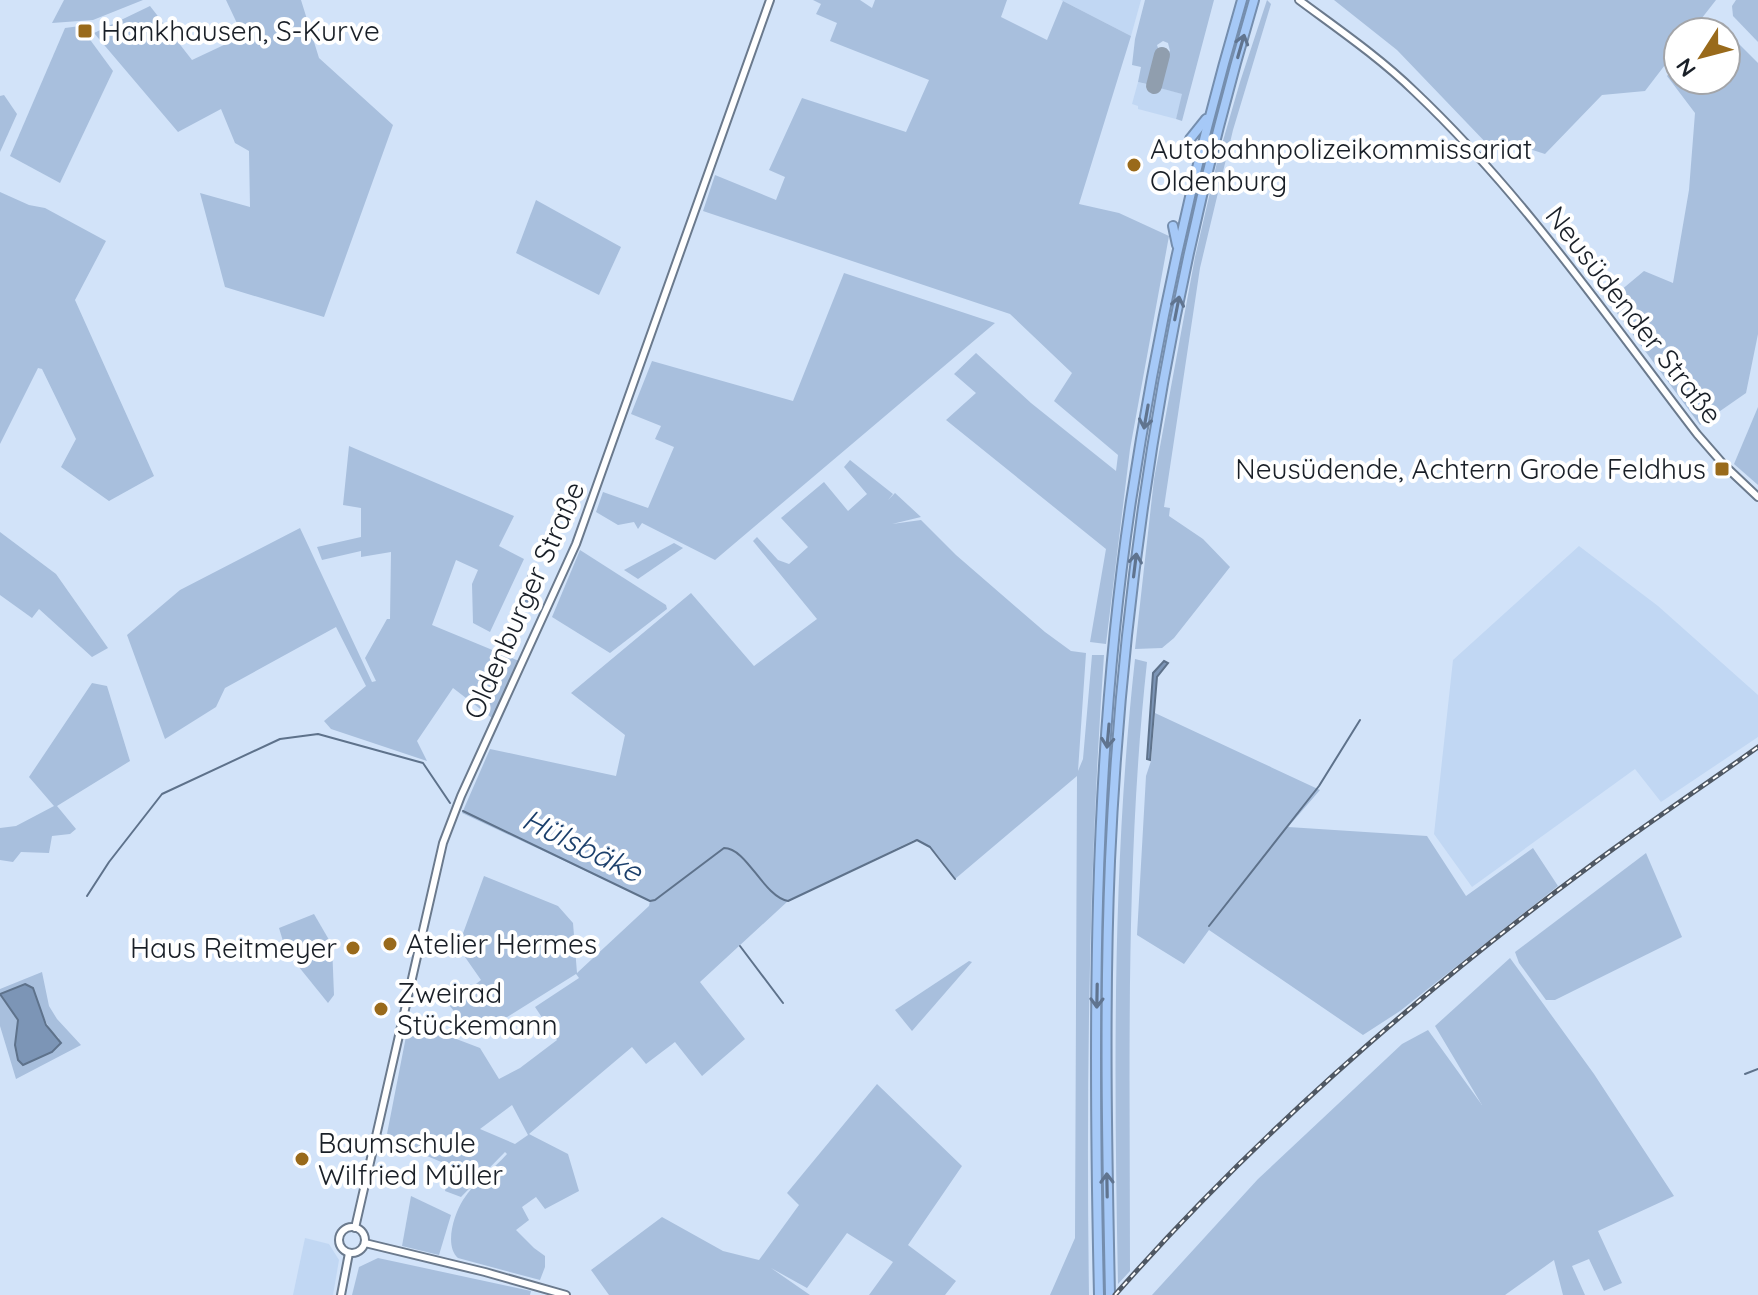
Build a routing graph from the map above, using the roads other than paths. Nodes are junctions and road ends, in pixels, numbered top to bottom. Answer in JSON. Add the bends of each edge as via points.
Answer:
{"nodes":[{"id":1,"x":770,"y":0,"type":"edge"},
{"id":2,"x":1242,"y":0,"type":"edge"},
{"id":3,"x":1254,"y":0,"type":"edge"},
{"id":4,"x":1299,"y":0,"type":"edge"},
{"id":5,"x":1210,"y":111,"type":"junction"},
{"id":6,"x":1190,"y":139,"type":"dead end"},
{"id":7,"x":1173,"y":226,"type":"dead end"},
{"id":8,"x":1177,"y":252,"type":"junction"},
{"id":9,"x":1758,"y":497,"type":"edge"},
{"id":10,"x":355,"y":1228,"type":"junction"},
{"id":11,"x":365,"y":1243,"type":"junction"},
{"id":12,"x":349,"y":1253,"type":"junction"},
{"id":13,"x":341,"y":1295,"type":"edge"},
{"id":14,"x":566,"y":1295,"type":"edge"},
{"id":15,"x":1099,"y":1295,"type":"edge"},
{"id":16,"x":1110,"y":1295,"type":"edge"}],
"edges":[{"from":1,"to":10,"type":"street","name":"Oldenburger Straße","via":[[581,530],[443,843]]},
{"from":2,"to":5,"type":"highway"},
{"from":16,"to":3,"type":"highway","one_way":true,"via":[[1108,941],[1126,643],[1139,533],[1182,282]]},
{"from":4,"to":9,"type":"street","name":"Neusüdender Straße","via":[[1362,46],[1465,140],[1697,434]]},
{"from":5,"to":6,"type":"highway"},
{"from":5,"to":8,"type":"highway"},
{"from":7,"to":8,"type":"highway"},
{"from":8,"to":15,"type":"highway","one_way":true,"via":[[1131,503],[1104,781],[1097,941]]},
{"from":10,"to":11,"type":"street"},
{"from":10,"to":12,"type":"street","via":[[339,1236]]},
{"from":11,"to":12,"type":"street"},
{"from":11,"to":14,"type":"street"},
{"from":12,"to":13,"type":"street"}]}
